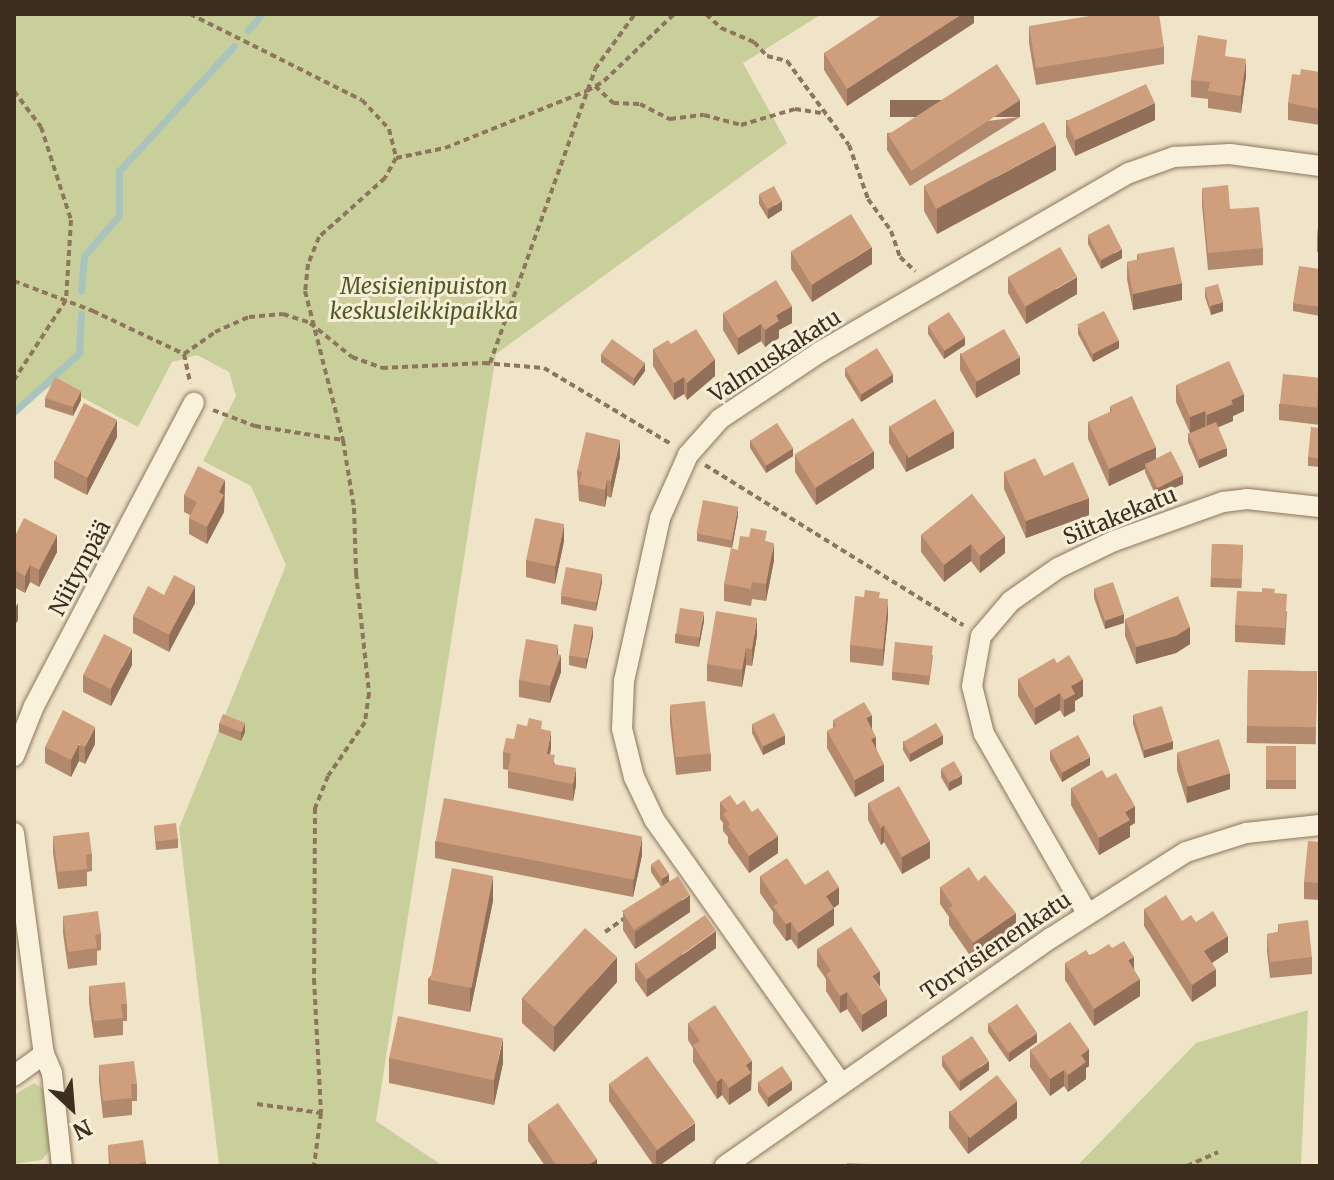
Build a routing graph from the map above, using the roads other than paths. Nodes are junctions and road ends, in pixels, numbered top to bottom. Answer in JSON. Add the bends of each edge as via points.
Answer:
{"nodes":[{"id":1,"x":1320,"y":166,"type":"edge"},
{"id":2,"x":194,"y":403,"type":"road end"},
{"id":3,"x":1320,"y":507,"type":"edge"},
{"id":4,"x":14,"y":756,"type":"edge"},
{"id":5,"x":1320,"y":825,"type":"edge"},
{"id":6,"x":14,"y":833,"type":"edge"},
{"id":7,"x":1087,"y":913,"type":"junction"},
{"id":8,"x":44,"y":1054,"type":"junction"},
{"id":9,"x":14,"y":1076,"type":"edge"},
{"id":10,"x":840,"y":1082,"type":"junction"},
{"id":11,"x":62,"y":1166,"type":"edge"},
{"id":12,"x":725,"y":1166,"type":"edge"}],
"edges":[{"from":1,"to":10,"type":"street","name":"Valmuskakatu","via":[[1230,154],[1174,157],[1129,173],[820,352],[720,419],[688,455],[660,518],[624,681],[622,729],[634,777],[654,819]]},
{"from":2,"to":4,"type":"street","name":"Niitynpää","via":[[34,706]]},
{"from":3,"to":7,"type":"street","name":"Siitakekatu","via":[[1247,499],[1223,502],[1114,541],[1058,568],[1011,601],[981,636],[972,686],[984,734]]},
{"from":5,"to":7,"type":"street","name":"Torvisienenkatu","via":[[1246,833],[1186,852]]},
{"from":6,"to":8,"type":"street"},
{"from":7,"to":10,"type":"street","name":"Torvisienenkatu"},
{"from":8,"to":9,"type":"street"},
{"from":8,"to":11,"type":"street","via":[[52,1073]]},
{"from":10,"to":12,"type":"street","name":"Torvisienenkatu"}]}
